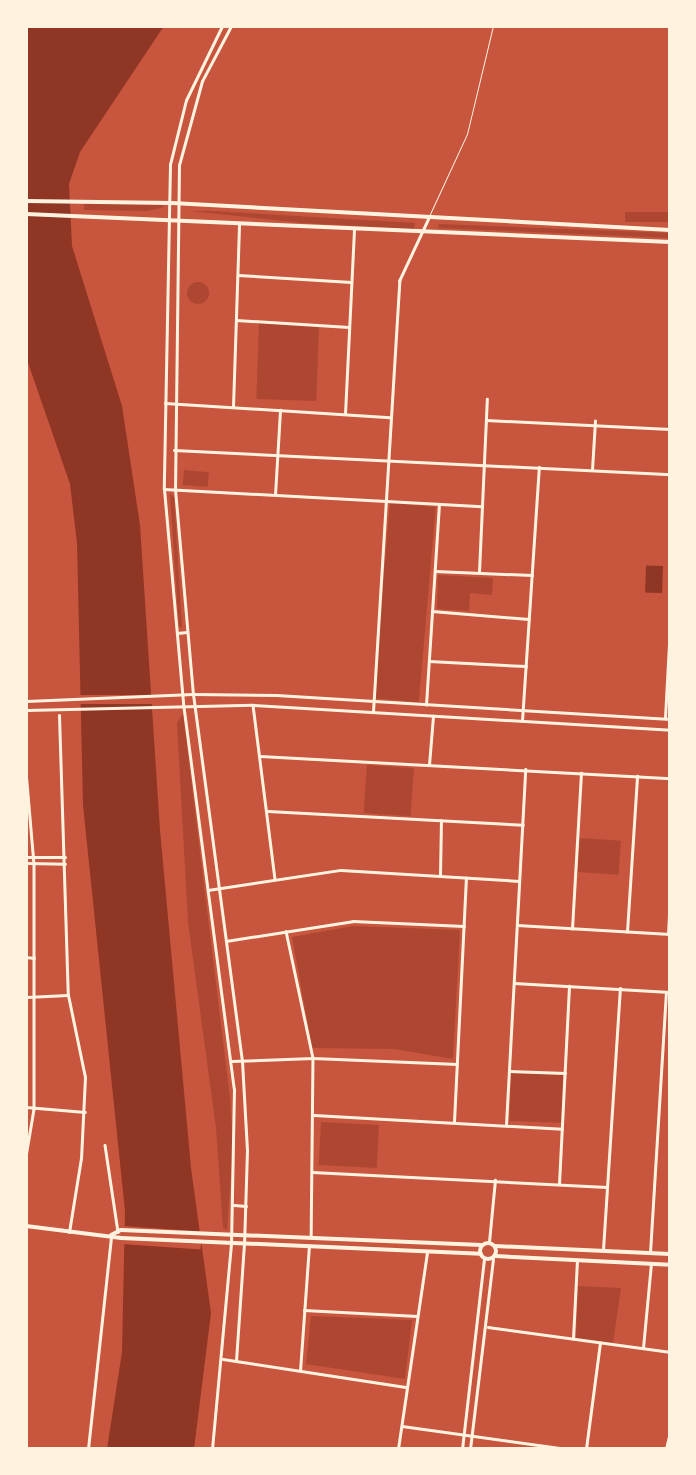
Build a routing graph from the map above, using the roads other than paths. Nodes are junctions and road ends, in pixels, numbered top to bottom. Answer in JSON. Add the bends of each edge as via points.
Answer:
{"nodes":[{"id":1,"x":222,"y":26,"type":"edge"},
{"id":2,"x":231,"y":26,"type":"edge"},
{"id":3,"x":493,"y":26,"type":"edge"},
{"id":4,"x":26,"y":201,"type":"edge"},
{"id":5,"x":167,"y":202,"type":"junction"},
{"id":6,"x":177,"y":203,"type":"junction"},
{"id":7,"x":26,"y":214,"type":"edge"},
{"id":8,"x":167,"y":217,"type":"junction"},
{"id":9,"x":177,"y":217,"type":"junction"},
{"id":10,"x":428,"y":219,"type":"junction"},
{"id":11,"x":239,"y":222,"type":"junction"},
{"id":12,"x":354,"y":228,"type":"junction"},
{"id":13,"x":670,"y":230,"type":"edge"},
{"id":14,"x":423,"y":231,"type":"junction"},
{"id":15,"x":670,"y":242,"type":"edge"},
{"id":16,"x":237,"y":275,"type":"junction"},
{"id":17,"x":351,"y":282,"type":"junction"},
{"id":18,"x":236,"y":320,"type":"junction"},
{"id":19,"x":349,"y":327,"type":"junction"},
{"id":20,"x":487,"y":399,"type":"dead end"},
{"id":21,"x":165,"y":403,"type":"junction"},
{"id":22,"x":175,"y":403,"type":"junction"},
{"id":23,"x":233,"y":407,"type":"junction"},
{"id":24,"x":280,"y":410,"type":"junction"},
{"id":25,"x":345,"y":414,"type":"junction"},
{"id":26,"x":391,"y":417,"type":"junction"},
{"id":27,"x":486,"y":420,"type":"junction"},
{"id":28,"x":595,"y":421,"type":"dead end"},
{"id":29,"x":595,"y":426,"type":"junction"},
{"id":30,"x":670,"y":429,"type":"edge"},
{"id":31,"x":174,"y":450,"type":"junction"},
{"id":32,"x":278,"y":455,"type":"junction"},
{"id":33,"x":388,"y":460,"type":"junction"},
{"id":34,"x":484,"y":465,"type":"junction"},
{"id":35,"x":538,"y":468,"type":"junction"},
{"id":36,"x":592,"y":470,"type":"junction"},
{"id":37,"x":670,"y":474,"type":"edge"},
{"id":38,"x":164,"y":489,"type":"junction"},
{"id":39,"x":175,"y":489,"type":"junction"},
{"id":40,"x":275,"y":495,"type":"junction"},
{"id":41,"x":386,"y":501,"type":"junction"},
{"id":42,"x":439,"y":504,"type":"junction"},
{"id":43,"x":482,"y":506,"type":"junction"},
{"id":44,"x":434,"y":570,"type":"junction"},
{"id":45,"x":479,"y":572,"type":"junction"},
{"id":46,"x":532,"y":575,"type":"junction"},
{"id":47,"x":432,"y":611,"type":"junction"},
{"id":48,"x":529,"y":619,"type":"junction"},
{"id":49,"x":670,"y":627,"type":"edge"},
{"id":50,"x":186,"y":632,"type":"junction"},
{"id":51,"x":177,"y":633,"type":"junction"},
{"id":52,"x":429,"y":660,"type":"junction"},
{"id":53,"x":526,"y":666,"type":"junction"},
{"id":54,"x":182,"y":694,"type":"junction"},
{"id":55,"x":193,"y":694,"type":"junction"},
{"id":56,"x":26,"y":701,"type":"edge"},
{"id":57,"x":373,"y":702,"type":"junction"},
{"id":58,"x":183,"y":703,"type":"junction"},
{"id":59,"x":194,"y":703,"type":"junction"},
{"id":60,"x":253,"y":704,"type":"junction"},
{"id":61,"x":426,"y":705,"type":"junction"},
{"id":62,"x":26,"y":710,"type":"edge"},
{"id":63,"x":59,"y":710,"type":"junction"},
{"id":64,"x":523,"y":711,"type":"junction"},
{"id":65,"x":373,"y":712,"type":"junction"},
{"id":66,"x":59,"y":715,"type":"joint"},
{"id":67,"x":433,"y":716,"type":"junction"},
{"id":68,"x":665,"y":718,"type":"junction"},
{"id":69,"x":670,"y":718,"type":"edge"},
{"id":70,"x":522,"y":721,"type":"junction"},
{"id":71,"x":670,"y":730,"type":"edge"},
{"id":72,"x":260,"y":756,"type":"junction"},
{"id":73,"x":429,"y":765,"type":"junction"},
{"id":74,"x":525,"y":770,"type":"junction"},
{"id":75,"x":26,"y":771,"type":"edge"},
{"id":76,"x":581,"y":773,"type":"junction"},
{"id":77,"x":637,"y":776,"type":"junction"},
{"id":78,"x":670,"y":778,"type":"edge"},
{"id":79,"x":268,"y":811,"type":"junction"},
{"id":80,"x":442,"y":821,"type":"junction"},
{"id":81,"x":523,"y":825,"type":"junction"},
{"id":82,"x":26,"y":857,"type":"edge"},
{"id":83,"x":33,"y":857,"type":"junction"},
{"id":84,"x":65,"y":857,"type":"junction"},
{"id":85,"x":26,"y":863,"type":"edge"},
{"id":86,"x":34,"y":864,"type":"junction"},
{"id":87,"x":65,"y":864,"type":"junction"},
{"id":88,"x":440,"y":876,"type":"junction"},
{"id":89,"x":466,"y":878,"type":"junction"},
{"id":90,"x":275,"y":879,"type":"junction"},
{"id":91,"x":519,"y":881,"type":"junction"},
{"id":92,"x":218,"y":888,"type":"junction"},
{"id":93,"x":207,"y":890,"type":"junction"},
{"id":94,"x":670,"y":901,"type":"edge"},
{"id":95,"x":464,"y":926,"type":"junction"},
{"id":96,"x":517,"y":926,"type":"junction"},
{"id":97,"x":572,"y":929,"type":"junction"},
{"id":98,"x":286,"y":931,"type":"junction"},
{"id":99,"x":627,"y":932,"type":"junction"},
{"id":100,"x":669,"y":934,"type":"edge"},
{"id":101,"x":226,"y":941,"type":"junction"},
{"id":102,"x":26,"y":957,"type":"edge"},
{"id":103,"x":34,"y":958,"type":"junction"},
{"id":104,"x":514,"y":983,"type":"junction"},
{"id":105,"x":569,"y":986,"type":"junction"},
{"id":106,"x":620,"y":989,"type":"junction"},
{"id":107,"x":668,"y":992,"type":"edge"},
{"id":108,"x":68,"y":995,"type":"junction"},
{"id":109,"x":26,"y":997,"type":"edge"},
{"id":110,"x":34,"y":997,"type":"junction"},
{"id":111,"x":313,"y":1058,"type":"junction"},
{"id":112,"x":232,"y":1061,"type":"junction"},
{"id":113,"x":242,"y":1061,"type":"junction"},
{"id":114,"x":457,"y":1064,"type":"junction"},
{"id":115,"x":509,"y":1071,"type":"junction"},
{"id":116,"x":566,"y":1073,"type":"junction"},
{"id":117,"x":26,"y":1107,"type":"edge"},
{"id":118,"x":34,"y":1109,"type":"junction"},
{"id":119,"x":85,"y":1112,"type":"junction"},
{"id":120,"x":314,"y":1115,"type":"junction"},
{"id":121,"x":454,"y":1122,"type":"junction"},
{"id":122,"x":506,"y":1125,"type":"junction"},
{"id":123,"x":562,"y":1129,"type":"junction"},
{"id":124,"x":105,"y":1145,"type":"dead end"},
{"id":125,"x":26,"y":1157,"type":"edge"},
{"id":126,"x":312,"y":1172,"type":"junction"},
{"id":127,"x":495,"y":1180,"type":"junction"},
{"id":128,"x":559,"y":1184,"type":"junction"},
{"id":129,"x":607,"y":1187,"type":"junction"},
{"id":130,"x":234,"y":1205,"type":"junction"},
{"id":131,"x":246,"y":1206,"type":"junction"},
{"id":132,"x":26,"y":1226,"type":"edge"},
{"id":133,"x":119,"y":1231,"type":"junction"},
{"id":134,"x":69,"y":1232,"type":"junction"},
{"id":135,"x":111,"y":1235,"type":"junction"},
{"id":136,"x":244,"y":1235,"type":"junction"},
{"id":137,"x":232,"y":1236,"type":"junction"},
{"id":138,"x":311,"y":1236,"type":"junction"},
{"id":139,"x":372,"y":1239,"type":"junction"},
{"id":140,"x":489,"y":1242,"type":"junction"},
{"id":141,"x":231,"y":1244,"type":"junction"},
{"id":142,"x":244,"y":1245,"type":"junction"},
{"id":143,"x":482,"y":1245,"type":"junction"},
{"id":144,"x":308,"y":1246,"type":"junction"},
{"id":145,"x":495,"y":1246,"type":"junction"},
{"id":146,"x":537,"y":1247,"type":"junction"},
{"id":147,"x":372,"y":1249,"type":"junction"},
{"id":148,"x":603,"y":1250,"type":"junction"},
{"id":149,"x":427,"y":1251,"type":"junction"},
{"id":150,"x":650,"y":1253,"type":"junction"},
{"id":151,"x":480,"y":1254,"type":"junction"},
{"id":152,"x":670,"y":1254,"type":"edge"},
{"id":153,"x":494,"y":1257,"type":"junction"},
{"id":154,"x":484,"y":1258,"type":"junction"},
{"id":155,"x":537,"y":1258,"type":"junction"},
{"id":156,"x":578,"y":1260,"type":"junction"},
{"id":157,"x":651,"y":1264,"type":"junction"},
{"id":158,"x":670,"y":1265,"type":"edge"},
{"id":159,"x":304,"y":1310,"type":"junction"},
{"id":160,"x":417,"y":1316,"type":"junction"},
{"id":161,"x":488,"y":1328,"type":"junction"},
{"id":162,"x":573,"y":1339,"type":"junction"},
{"id":163,"x":600,"y":1342,"type":"junction"},
{"id":164,"x":643,"y":1348,"type":"junction"},
{"id":165,"x":670,"y":1352,"type":"edge"},
{"id":166,"x":224,"y":1359,"type":"junction"},
{"id":167,"x":236,"y":1361,"type":"junction"},
{"id":168,"x":300,"y":1371,"type":"junction"},
{"id":169,"x":407,"y":1387,"type":"junction"},
{"id":170,"x":402,"y":1426,"type":"junction"},
{"id":171,"x":464,"y":1434,"type":"junction"},
{"id":172,"x":472,"y":1435,"type":"junction"},
{"id":173,"x":670,"y":1437,"type":"edge"},
{"id":174,"x":88,"y":1449,"type":"edge"},
{"id":175,"x":212,"y":1449,"type":"edge"},
{"id":176,"x":398,"y":1449,"type":"edge"},
{"id":177,"x":462,"y":1449,"type":"edge"},
{"id":178,"x":470,"y":1449,"type":"edge"},
{"id":179,"x":568,"y":1449,"type":"edge"},
{"id":180,"x":586,"y":1449,"type":"edge"},
{"id":181,"x":668,"y":1449,"type":"edge"}],
"edges":[{"from":1,"to":5,"type":"main road","via":[[181,114]]},
{"from":2,"to":6,"type":"main road","via":[[208,68],[189,121]]},
{"from":3,"to":10,"type":"lane","via":[[467,134]]},
{"from":4,"to":5,"type":"main road"},
{"from":5,"to":6,"type":"main road"},
{"from":5,"to":8,"type":"main road"},
{"from":6,"to":9,"type":"main road"},
{"from":6,"to":10,"type":"main road"},
{"from":7,"to":8,"type":"main road"},
{"from":8,"to":9,"type":"main road"},
{"from":8,"to":21,"type":"main road"},
{"from":9,"to":11,"type":"main road"},
{"from":9,"to":22,"type":"main road"},
{"from":10,"to":13,"type":"main road"},
{"from":10,"to":14,"type":"street"},
{"from":11,"to":12,"type":"main road"},
{"from":11,"to":16,"type":"street"},
{"from":12,"to":14,"type":"main road"},
{"from":12,"to":17,"type":"street"},
{"from":14,"to":15,"type":"main road"},
{"from":14,"to":26,"type":"street","via":[[399,281]]},
{"from":16,"to":17,"type":"street"},
{"from":16,"to":18,"type":"street"},
{"from":17,"to":19,"type":"street"},
{"from":18,"to":19,"type":"street"},
{"from":18,"to":23,"type":"street"},
{"from":19,"to":25,"type":"street"},
{"from":20,"to":27,"type":"street"},
{"from":21,"to":22,"type":"street"},
{"from":21,"to":38,"type":"main road"},
{"from":22,"to":23,"type":"street"},
{"from":22,"to":31,"type":"main road"},
{"from":23,"to":24,"type":"street"},
{"from":24,"to":25,"type":"street"},
{"from":24,"to":32,"type":"street"},
{"from":25,"to":26,"type":"street"},
{"from":26,"to":33,"type":"street"},
{"from":27,"to":29,"type":"street"},
{"from":27,"to":34,"type":"street"},
{"from":28,"to":29,"type":"street"},
{"from":29,"to":30,"type":"street"},
{"from":29,"to":36,"type":"street"},
{"from":31,"to":32,"type":"street"},
{"from":31,"to":39,"type":"main road"},
{"from":32,"to":33,"type":"street"},
{"from":32,"to":40,"type":"street"},
{"from":33,"to":34,"type":"street"},
{"from":33,"to":41,"type":"street"},
{"from":34,"to":35,"type":"street"},
{"from":34,"to":43,"type":"street"},
{"from":35,"to":36,"type":"street"},
{"from":35,"to":46,"type":"street"},
{"from":36,"to":37,"type":"street"},
{"from":38,"to":39,"type":"street"},
{"from":38,"to":51,"type":"main road"},
{"from":39,"to":40,"type":"street"},
{"from":39,"to":50,"type":"main road"},
{"from":40,"to":41,"type":"street"},
{"from":41,"to":42,"type":"street"},
{"from":41,"to":57,"type":"street"},
{"from":42,"to":43,"type":"street"},
{"from":42,"to":44,"type":"street"},
{"from":43,"to":45,"type":"street"},
{"from":44,"to":45,"type":"street"},
{"from":44,"to":47,"type":"street"},
{"from":45,"to":46,"type":"street"},
{"from":46,"to":48,"type":"street"},
{"from":47,"to":48,"type":"street"},
{"from":47,"to":52,"type":"street"},
{"from":48,"to":53,"type":"street"},
{"from":49,"to":68,"type":"street"},
{"from":50,"to":51,"type":"main road"},
{"from":50,"to":55,"type":"main road"},
{"from":51,"to":54,"type":"main road"},
{"from":52,"to":53,"type":"street"},
{"from":52,"to":61,"type":"street"},
{"from":53,"to":64,"type":"street"},
{"from":54,"to":55,"type":"main road"},
{"from":54,"to":56,"type":"main road"},
{"from":54,"to":58,"type":"main road"},
{"from":55,"to":57,"type":"main road"},
{"from":55,"to":59,"type":"main road"},
{"from":57,"to":61,"type":"main road"},
{"from":57,"to":65,"type":"street"},
{"from":58,"to":59,"type":"main road"},
{"from":58,"to":63,"type":"main road"},
{"from":58,"to":93,"type":"main road"},
{"from":59,"to":60,"type":"main road"},
{"from":59,"to":92,"type":"main road"},
{"from":60,"to":65,"type":"main road"},
{"from":60,"to":72,"type":"street"},
{"from":61,"to":64,"type":"main road"},
{"from":62,"to":63,"type":"main road"},
{"from":63,"to":66,"type":"street"},
{"from":64,"to":68,"type":"main road"},
{"from":64,"to":70,"type":"street"},
{"from":65,"to":67,"type":"main road"},
{"from":66,"to":84,"type":"main road"},
{"from":67,"to":70,"type":"main road"},
{"from":67,"to":73,"type":"street"},
{"from":68,"to":69,"type":"main road"},
{"from":70,"to":71,"type":"main road"},
{"from":72,"to":73,"type":"street"},
{"from":72,"to":79,"type":"street"},
{"from":73,"to":74,"type":"street"},
{"from":74,"to":76,"type":"street"},
{"from":74,"to":81,"type":"street"},
{"from":75,"to":83,"type":"street"},
{"from":76,"to":77,"type":"street"},
{"from":76,"to":97,"type":"street"},
{"from":77,"to":78,"type":"street"},
{"from":77,"to":99,"type":"street"},
{"from":79,"to":80,"type":"street"},
{"from":79,"to":90,"type":"street"},
{"from":80,"to":81,"type":"street"},
{"from":80,"to":88,"type":"street"},
{"from":81,"to":91,"type":"street"},
{"from":82,"to":83,"type":"main road"},
{"from":83,"to":84,"type":"main road"},
{"from":83,"to":86,"type":"street"},
{"from":84,"to":87,"type":"main road"},
{"from":85,"to":86,"type":"main road"},
{"from":86,"to":87,"type":"main road"},
{"from":86,"to":103,"type":"street"},
{"from":87,"to":108,"type":"main road"},
{"from":88,"to":89,"type":"street"},
{"from":88,"to":90,"type":"street","via":[[341,870]]},
{"from":89,"to":91,"type":"street"},
{"from":89,"to":95,"type":"street"},
{"from":90,"to":92,"type":"street"},
{"from":91,"to":96,"type":"street"},
{"from":92,"to":93,"type":"street"},
{"from":92,"to":101,"type":"main road"},
{"from":93,"to":112,"type":"main road"},
{"from":94,"to":100,"type":"street"},
{"from":95,"to":98,"type":"street","via":[[352,921]]},
{"from":95,"to":114,"type":"street"},
{"from":96,"to":97,"type":"street"},
{"from":96,"to":104,"type":"street"},
{"from":97,"to":99,"type":"street"},
{"from":98,"to":101,"type":"street"},
{"from":98,"to":111,"type":"street"},
{"from":99,"to":100,"type":"street"},
{"from":101,"to":113,"type":"main road"},
{"from":102,"to":103,"type":"street"},
{"from":103,"to":110,"type":"street"},
{"from":104,"to":105,"type":"street"},
{"from":104,"to":115,"type":"street"},
{"from":105,"to":106,"type":"street"},
{"from":105,"to":116,"type":"street"},
{"from":106,"to":107,"type":"street"},
{"from":106,"to":129,"type":"street"},
{"from":107,"to":150,"type":"street"},
{"from":108,"to":110,"type":"street"},
{"from":108,"to":119,"type":"main road","via":[[84,1068]]},
{"from":109,"to":110,"type":"street"},
{"from":110,"to":118,"type":"street"},
{"from":111,"to":113,"type":"street"},
{"from":111,"to":114,"type":"street"},
{"from":111,"to":120,"type":"street"},
{"from":112,"to":113,"type":"street"},
{"from":112,"to":130,"type":"main road"},
{"from":113,"to":131,"type":"main road"},
{"from":114,"to":121,"type":"street"},
{"from":115,"to":116,"type":"street"},
{"from":115,"to":122,"type":"street"},
{"from":116,"to":123,"type":"street"},
{"from":117,"to":118,"type":"street"},
{"from":118,"to":119,"type":"street"},
{"from":118,"to":125,"type":"street"},
{"from":119,"to":134,"type":"main road"},
{"from":120,"to":121,"type":"street"},
{"from":120,"to":126,"type":"street"},
{"from":121,"to":122,"type":"street"},
{"from":122,"to":123,"type":"street"},
{"from":123,"to":128,"type":"street"},
{"from":124,"to":133,"type":"street"},
{"from":126,"to":127,"type":"street"},
{"from":126,"to":138,"type":"street"},
{"from":127,"to":128,"type":"street"},
{"from":127,"to":140,"type":"street"},
{"from":128,"to":129,"type":"street"},
{"from":129,"to":148,"type":"street"},
{"from":130,"to":131,"type":"main road"},
{"from":130,"to":137,"type":"main road"},
{"from":131,"to":136,"type":"main road"},
{"from":132,"to":134,"type":"main road"},
{"from":133,"to":135,"type":"main road"},
{"from":133,"to":137,"type":"main road"},
{"from":134,"to":135,"type":"main road"},
{"from":135,"to":141,"type":"main road"},
{"from":135,"to":174,"type":"street"},
{"from":136,"to":137,"type":"main road"},
{"from":136,"to":138,"type":"main road"},
{"from":136,"to":142,"type":"main road"},
{"from":137,"to":141,"type":"main road"},
{"from":138,"to":139,"type":"main road"},
{"from":139,"to":143,"type":"main road"},
{"from":139,"to":147,"type":"main road"},
{"from":140,"to":143,"type":"main road"},
{"from":140,"to":145,"type":"main road"},
{"from":141,"to":142,"type":"main road"},
{"from":141,"to":166,"type":"street"},
{"from":142,"to":144,"type":"main road"},
{"from":142,"to":167,"type":"street"},
{"from":143,"to":151,"type":"main road"},
{"from":144,"to":147,"type":"main road"},
{"from":144,"to":159,"type":"street"},
{"from":145,"to":146,"type":"main road"},
{"from":145,"to":153,"type":"main road"},
{"from":146,"to":148,"type":"main road"},
{"from":146,"to":155,"type":"main road"},
{"from":147,"to":149,"type":"main road"},
{"from":148,"to":150,"type":"main road"},
{"from":149,"to":151,"type":"main road"},
{"from":149,"to":160,"type":"street"},
{"from":150,"to":152,"type":"main road"},
{"from":151,"to":154,"type":"main road"},
{"from":153,"to":154,"type":"main road"},
{"from":153,"to":155,"type":"main road"},
{"from":153,"to":161,"type":"main road"},
{"from":154,"to":171,"type":"main road"},
{"from":155,"to":156,"type":"main road"},
{"from":156,"to":157,"type":"main road"},
{"from":156,"to":162,"type":"street"},
{"from":157,"to":158,"type":"main road"},
{"from":157,"to":164,"type":"street"},
{"from":159,"to":160,"type":"street"},
{"from":159,"to":168,"type":"street"},
{"from":160,"to":169,"type":"street"},
{"from":161,"to":162,"type":"street"},
{"from":161,"to":172,"type":"main road"},
{"from":162,"to":163,"type":"street"},
{"from":163,"to":164,"type":"street"},
{"from":163,"to":180,"type":"street"},
{"from":164,"to":165,"type":"street"},
{"from":166,"to":167,"type":"street"},
{"from":166,"to":175,"type":"street"},
{"from":167,"to":168,"type":"street"},
{"from":168,"to":169,"type":"street"},
{"from":169,"to":170,"type":"street"},
{"from":170,"to":171,"type":"street"},
{"from":170,"to":176,"type":"street"},
{"from":171,"to":172,"type":"street"},
{"from":171,"to":177,"type":"main road"},
{"from":172,"to":178,"type":"main road"},
{"from":172,"to":179,"type":"street"},
{"from":173,"to":181,"type":"main road"}]}
